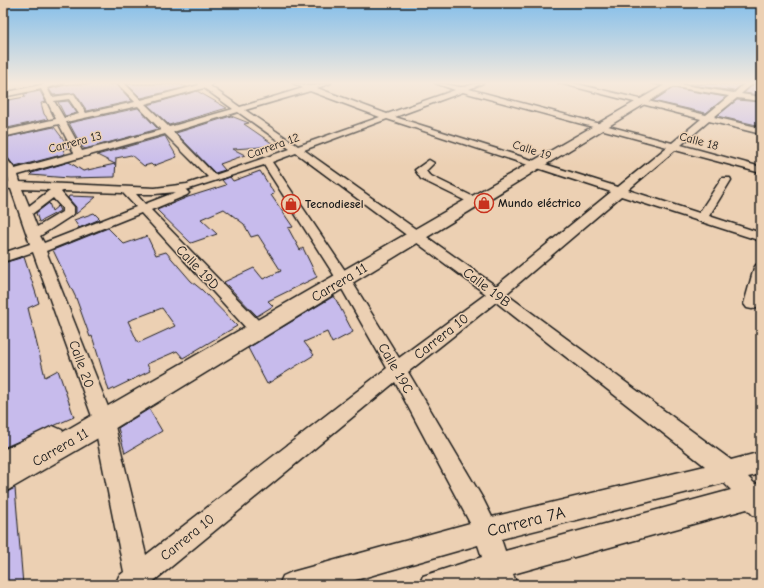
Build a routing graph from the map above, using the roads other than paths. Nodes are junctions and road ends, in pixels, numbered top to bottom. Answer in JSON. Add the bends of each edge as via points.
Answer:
{"nodes":[{"id":1,"x":55,"y":110,"type":"edge"},
{"id":2,"x":80,"y":110,"type":"edge"},
{"id":3,"x":105,"y":110,"type":"edge"},
{"id":4,"x":148,"y":110,"type":"edge"},
{"id":5,"x":236,"y":110,"type":"edge"},
{"id":6,"x":238,"y":110,"type":"edge"},
{"id":7,"x":371,"y":110,"type":"edge"},
{"id":8,"x":397,"y":110,"type":"edge"},
{"id":9,"x":538,"y":110,"type":"edge"},
{"id":10,"x":623,"y":110,"type":"edge"},
{"id":11,"x":674,"y":110,"type":"edge"},
{"id":12,"x":717,"y":110,"type":"edge"},
{"id":13,"x":82,"y":113,"type":"dead end"},
{"id":14,"x":384,"y":115,"type":"junction"},
{"id":15,"x":707,"y":118,"type":"junction"},
{"id":16,"x":61,"y":121,"type":"junction"},
{"id":17,"x":596,"y":126,"type":"junction"},
{"id":18,"x":166,"y":131,"type":"junction"},
{"id":19,"x":761,"y":131,"type":"edge"},
{"id":20,"x":3,"y":134,"type":"edge"},
{"id":21,"x":674,"y":146,"type":"junction"},
{"id":22,"x":295,"y":148,"type":"junction"},
{"id":23,"x":79,"y":154,"type":"junction"},
{"id":24,"x":3,"y":160,"type":"edge"},
{"id":25,"x":266,"y":162,"type":"junction"},
{"id":26,"x":429,"y":163,"type":"dead end"},
{"id":27,"x":534,"y":165,"type":"junction"},
{"id":28,"x":761,"y":170,"type":"edge"},
{"id":29,"x":210,"y":178,"type":"junction"},
{"id":30,"x":10,"y":180,"type":"edge"},
{"id":31,"x":726,"y":180,"type":"dead end"},
{"id":32,"x":196,"y":186,"type":"junction"},
{"id":33,"x":57,"y":189,"type":"junction"},
{"id":34,"x":126,"y":190,"type":"junction"},
{"id":35,"x":618,"y":192,"type":"junction"},
{"id":36,"x":472,"y":200,"type":"junction"},
{"id":37,"x":143,"y":210,"type":"junction"},
{"id":38,"x":26,"y":213,"type":"junction"},
{"id":39,"x":702,"y":218,"type":"junction"},
{"id":40,"x":414,"y":233,"type":"junction"},
{"id":41,"x":761,"y":237,"type":"edge"},
{"id":42,"x":38,"y":243,"type":"junction"},
{"id":43,"x":3,"y":258,"type":"edge"},
{"id":44,"x":761,"y":268,"type":"edge"},
{"id":45,"x":342,"y":277,"type":"junction"},
{"id":46,"x":496,"y":294,"type":"junction"},
{"id":47,"x":752,"y":304,"type":"dead end"},
{"id":48,"x":254,"y":324,"type":"junction"},
{"id":49,"x":397,"y":370,"type":"junction"},
{"id":50,"x":102,"y":417,"type":"junction"},
{"id":51,"x":761,"y":463,"type":"edge"},
{"id":52,"x":3,"y":464,"type":"edge"},
{"id":53,"x":728,"y":470,"type":"junction"},
{"id":54,"x":3,"y":480,"type":"edge"},
{"id":55,"x":758,"y":499,"type":"edge"},
{"id":56,"x":486,"y":531,"type":"junction"},
{"id":57,"x":500,"y":575,"type":"edge"},
{"id":58,"x":133,"y":581,"type":"edge"},
{"id":59,"x":292,"y":585,"type":"edge"},
{"id":60,"x":432,"y":585,"type":"edge"}],
"edges":[{"from":1,"to":16,"type":"street"},
{"from":2,"to":13,"type":"street"},
{"from":3,"to":16,"type":"street"},
{"from":4,"to":18,"type":"street"},
{"from":5,"to":18,"type":"street","name":"Carrera 13"},
{"from":6,"to":22,"type":"street","name":"Calle 19B"},
{"from":7,"to":14,"type":"street","name":"Calle 19"},
{"from":8,"to":14,"type":"street","name":"Carrera 12"},
{"from":9,"to":17,"type":"street","name":"Calle 18"},
{"from":10,"to":17,"type":"main road","name":"Carrera 11"},
{"from":11,"to":15,"type":"street"},
{"from":12,"to":15,"type":"street","name":"Carrera 10"},
{"from":14,"to":22,"type":"street","name":"Carrera 12"},
{"from":14,"to":27,"type":"street","name":"Calle 19"},
{"from":15,"to":19,"type":"street"},
{"from":15,"to":21,"type":"street","name":"Carrera 10"},
{"from":16,"to":20,"type":"street"},
{"from":16,"to":23,"type":"street"},
{"from":17,"to":21,"type":"street","name":"Calle 18"},
{"from":17,"to":27,"type":"main road","name":"Carrera 11"},
{"from":18,"to":23,"type":"street","name":"Carrera 13"},
{"from":18,"to":29,"type":"street"},
{"from":21,"to":28,"type":"street","name":"Calle 18"},
{"from":21,"to":35,"type":"street","name":"Carrera 10"},
{"from":22,"to":25,"type":"street","name":"Carrera 12"},
{"from":22,"to":29,"type":"street","name":"Carrera 12"},
{"from":22,"to":40,"type":"street","name":"Calle 19B"},
{"from":23,"to":30,"type":"street","name":"Carrera 13"},
{"from":24,"to":30,"type":"street","name":"Calle 20"},
{"from":25,"to":29,"type":"street","name":"Carrera 12"},
{"from":25,"to":45,"type":"street","name":"Calle 19C"},
{"from":26,"to":36,"type":"street","via":[[421,168],[421,174]]},
{"from":27,"to":35,"type":"street","name":"Calle 19"},
{"from":27,"to":36,"type":"main road","name":"Carrera 11"},
{"from":29,"to":30,"type":"street","via":[[163,184]]},
{"from":29,"to":32,"type":"street"},
{"from":30,"to":33,"type":"street"},
{"from":30,"to":38,"type":"street","name":"Calle 20"},
{"from":31,"to":39,"type":"street"},
{"from":32,"to":34,"type":"street","via":[[163,191]]},
{"from":32,"to":37,"type":"street"},
{"from":33,"to":34,"type":"street"},
{"from":33,"to":38,"type":"street"},
{"from":33,"to":42,"type":"street","via":[[68,208],[68,214]]},
{"from":34,"to":37,"type":"street","name":"Calle 19D"},
{"from":35,"to":39,"type":"street","name":"Calle 19"},
{"from":35,"to":46,"type":"street","name":"Carrera 10"},
{"from":36,"to":40,"type":"main road","name":"Carrera 11"},
{"from":37,"to":42,"type":"street"},
{"from":37,"to":48,"type":"street","name":"Calle 19D"},
{"from":38,"to":42,"type":"street","name":"Calle 20"},
{"from":39,"to":41,"type":"street","name":"Calle 19"},
{"from":40,"to":45,"type":"main road","name":"Carrera 11"},
{"from":40,"to":46,"type":"street","name":"Calle 19B"},
{"from":42,"to":43,"type":"street"},
{"from":42,"to":50,"type":"street","name":"Calle 20"},
{"from":44,"to":47,"type":"street"},
{"from":45,"to":48,"type":"main road","name":"Carrera 11"},
{"from":45,"to":49,"type":"street","name":"Calle 19C"},
{"from":45,"to":50,"type":"main road","name":"Carrera 11"},
{"from":46,"to":49,"type":"street","name":"Carrera 10"},
{"from":46,"to":53,"type":"street","name":"Calle 19B"},
{"from":48,"to":50,"type":"main road","name":"Carrera 11"},
{"from":49,"to":56,"type":"street","name":"Calle 19C"},
{"from":49,"to":58,"type":"street","name":"Carrera 10"},
{"from":50,"to":52,"type":"main road","name":"Carrera 11"},
{"from":50,"to":54,"type":"main road","name":"Carrera 11"},
{"from":50,"to":58,"type":"street","name":"Calle 20"},
{"from":51,"to":53,"type":"street","name":"Carrera 7A"},
{"from":53,"to":55,"type":"street","name":"Calle 19B"},
{"from":53,"to":56,"type":"street","name":"Carrera 7A"},
{"from":55,"to":57,"type":"street"},
{"from":56,"to":57,"type":"street","name":"Calle 19C"},
{"from":56,"to":59,"type":"street","name":"Carrera 7A"},
{"from":57,"to":60,"type":"street"}]}
